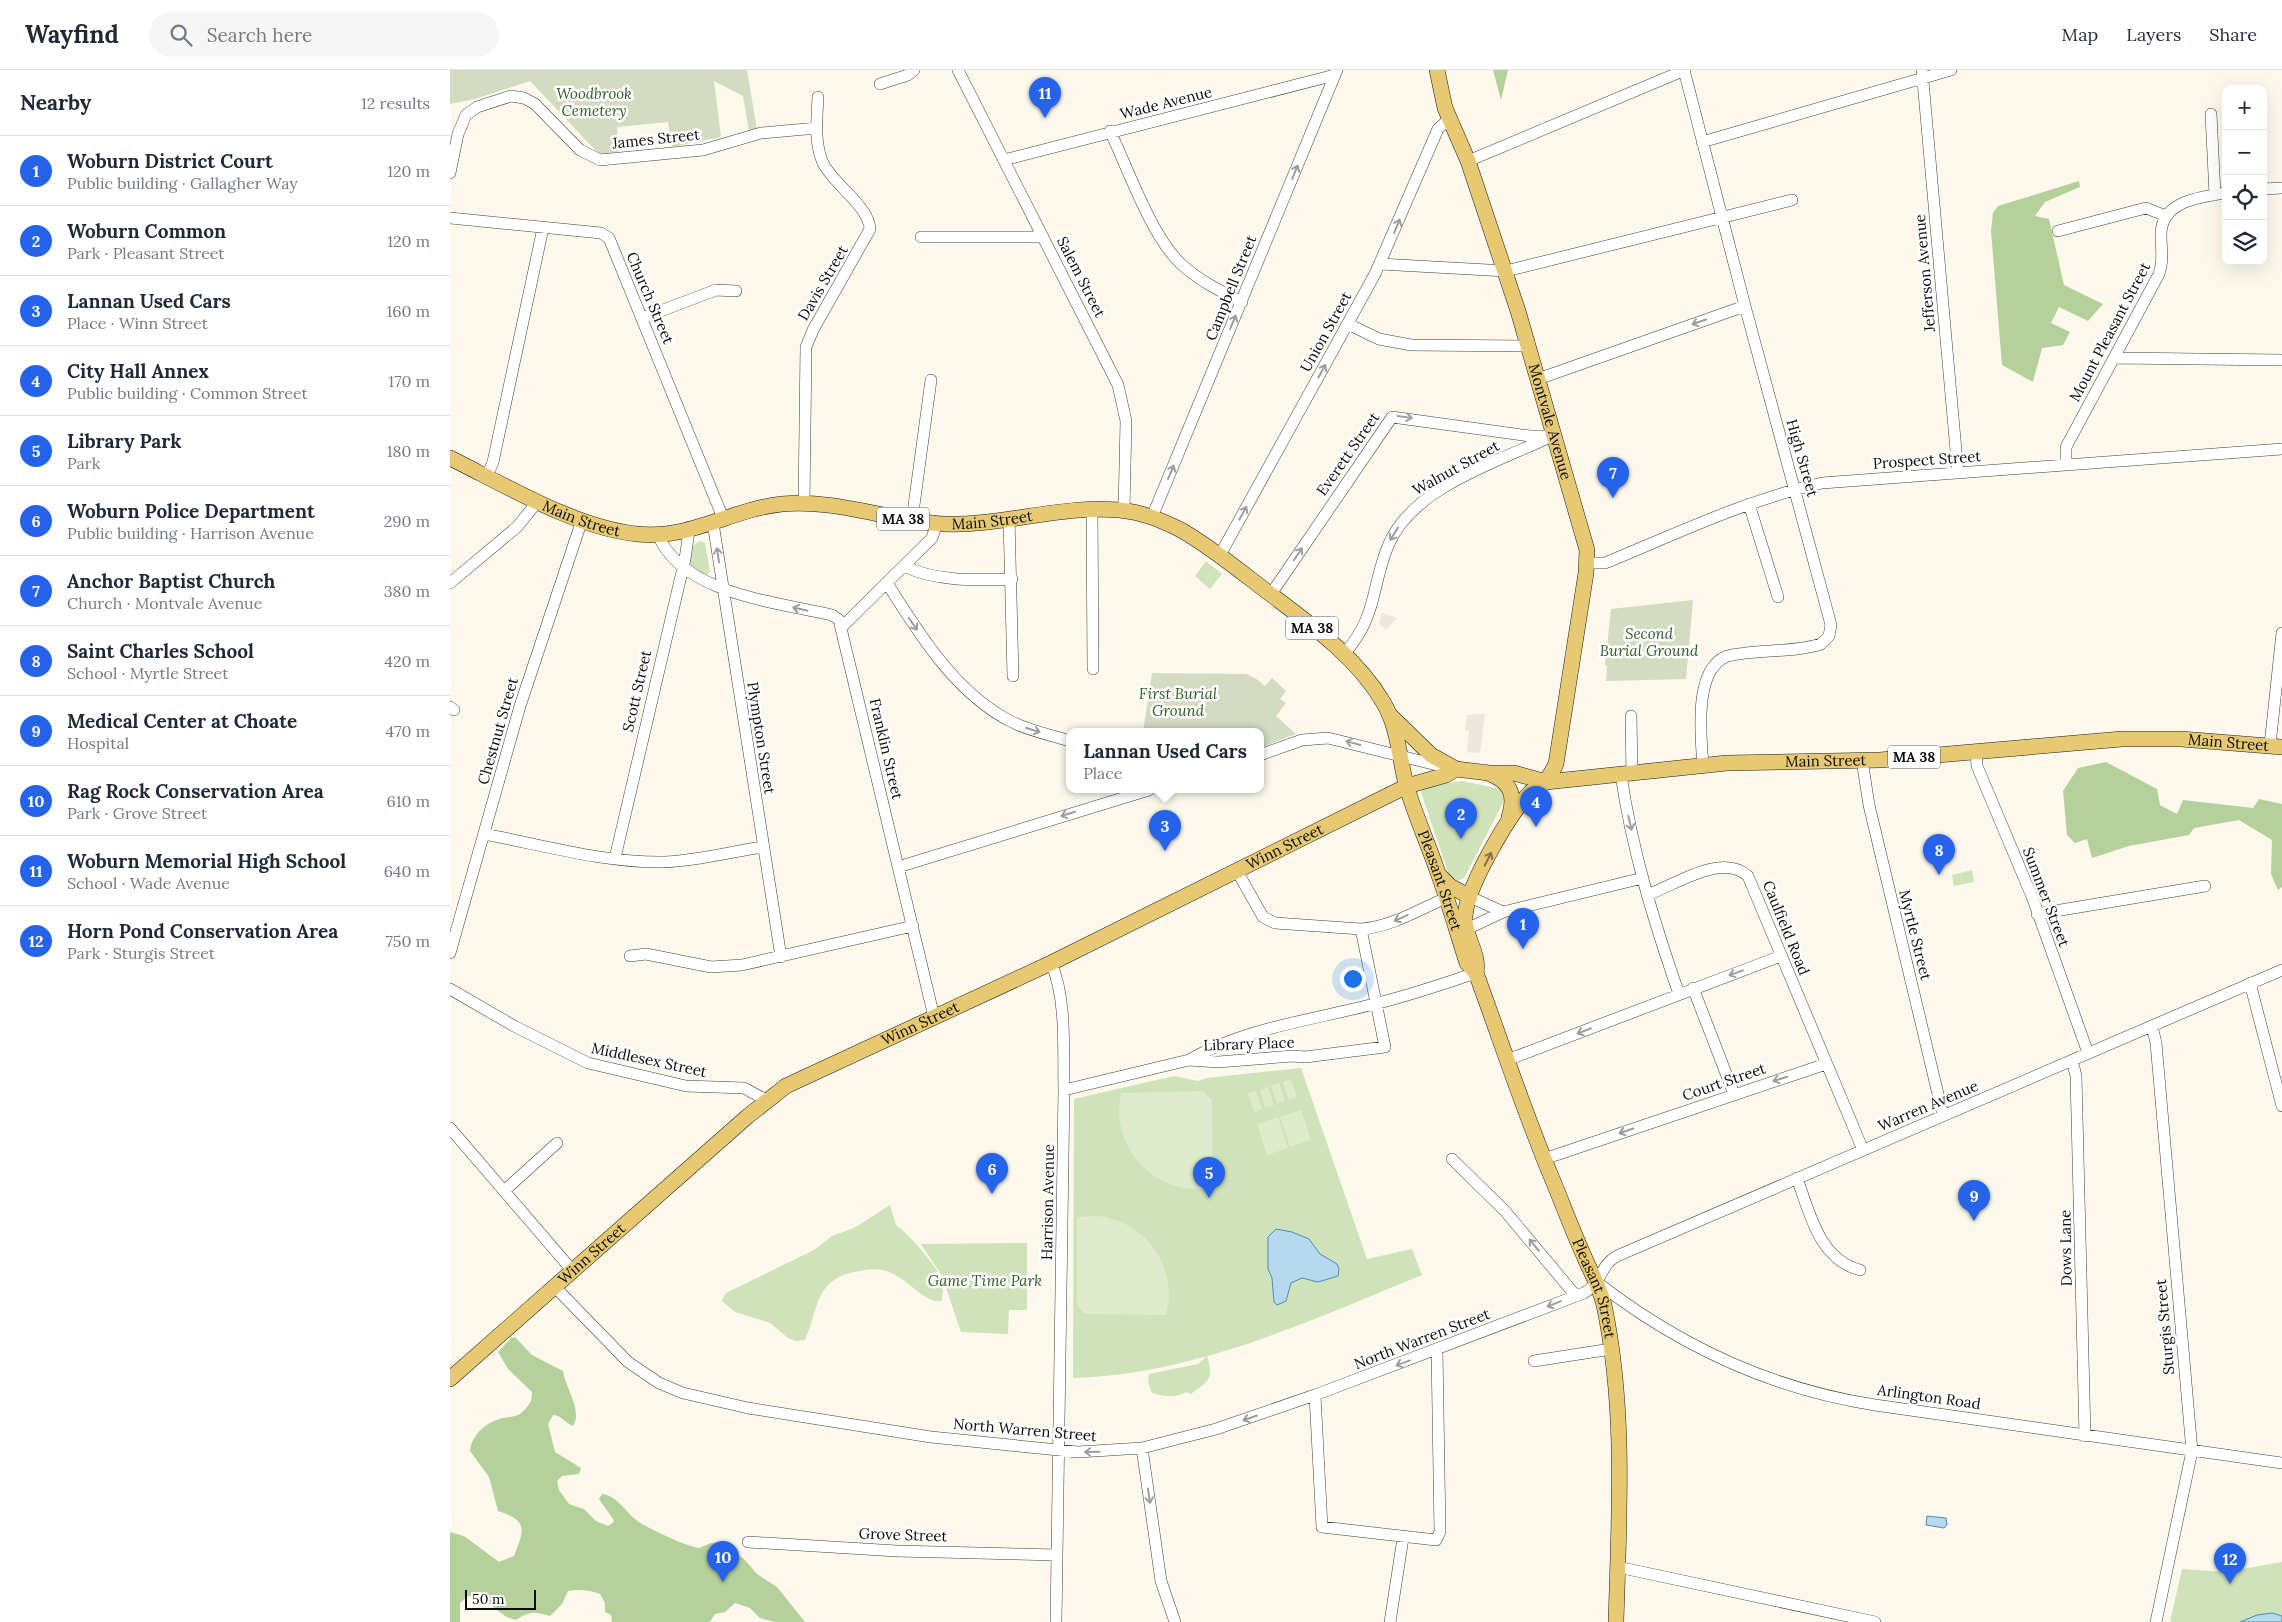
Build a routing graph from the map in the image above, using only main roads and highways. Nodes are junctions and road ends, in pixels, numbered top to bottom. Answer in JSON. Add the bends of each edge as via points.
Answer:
{"nodes":[{"id":1,"x":1437,"y":70,"type":"edge"},
{"id":2,"x":450,"y":458,"type":"edge"},
{"id":3,"x":1390,"y":715,"type":"junction"},
{"id":4,"x":2276,"y":746,"type":"edge"},
{"id":5,"x":1456,"y":769,"type":"junction"},
{"id":6,"x":1489,"y":773,"type":"junction"},
{"id":7,"x":1546,"y":782,"type":"junction"},
{"id":8,"x":1407,"y":786,"type":"junction"},
{"id":9,"x":1508,"y":822,"type":"junction"},
{"id":10,"x":1439,"y":875,"type":"junction"},
{"id":11,"x":1470,"y":897,"type":"junction"},
{"id":12,"x":1476,"y":973,"type":"junction"},
{"id":13,"x":450,"y":1379,"type":"edge"},
{"id":14,"x":1616,"y":1622,"type":"edge"}],
"edges":[{"from":1,"to":7,"type":"main road","name":"Montvale Avenue","via":[[1441,96],[1468,161],[1506,271],[1582,530],[1588,563],[1556,764]]},
{"from":2,"to":3,"type":"main road","name":"Main Street","number":"MA 38","via":[[582,520],[626,533],[658,536],[689,531],[769,506],[804,503],[937,523],[970,523],[1092,509],[1124,510],[1152,517],[1183,531],[1220,555],[1344,654],[1369,681]]},
{"from":3,"to":5,"type":"main road","name":"Main Street","number":"MA 38","via":[[1431,756]]},
{"from":3,"to":8,"type":"main road","name":"Main Street","number":"MA 38"},
{"from":4,"to":7,"type":"main road","name":"Main Street","number":"MA 38","via":[[2156,738],[2098,740],[1862,760],[1761,761]]},
{"from":5,"to":6,"type":"main road","name":"Main Street","number":"MA 38"},
{"from":5,"to":8,"type":"main road","name":"Winn Street"},
{"from":6,"to":7,"type":"main road","name":"Main Street","number":"MA 38","via":[[1523,774]]},
{"from":6,"to":9,"type":"main road","via":[[1505,782],[1511,790],[1513,803]]},
{"from":7,"to":9,"type":"main road","via":[[1531,791]]},
{"from":8,"to":10,"type":"main road","name":"Pleasant Street","number":"MA 38"},
{"from":8,"to":13,"type":"main road","name":"Winn Street","via":[[1050,963],[797,1080],[766,1100]]},
{"from":11,"to":9,"type":"main road","name":"Pleasant Street","one_way":true},
{"from":10,"to":11,"type":"main road","via":[[1450,886]]},
{"from":10,"to":12,"type":"main road","name":"Pleasant Street","via":[[1469,967]]},
{"from":11,"to":12,"type":"main road","name":"Pleasant Street","via":[[1465,916]]},
{"from":12,"to":14,"type":"main road","name":"Pleasant Street","via":[[1544,1160],[1584,1258],[1598,1283],[1611,1348],[1616,1395],[1619,1460]]}]}
